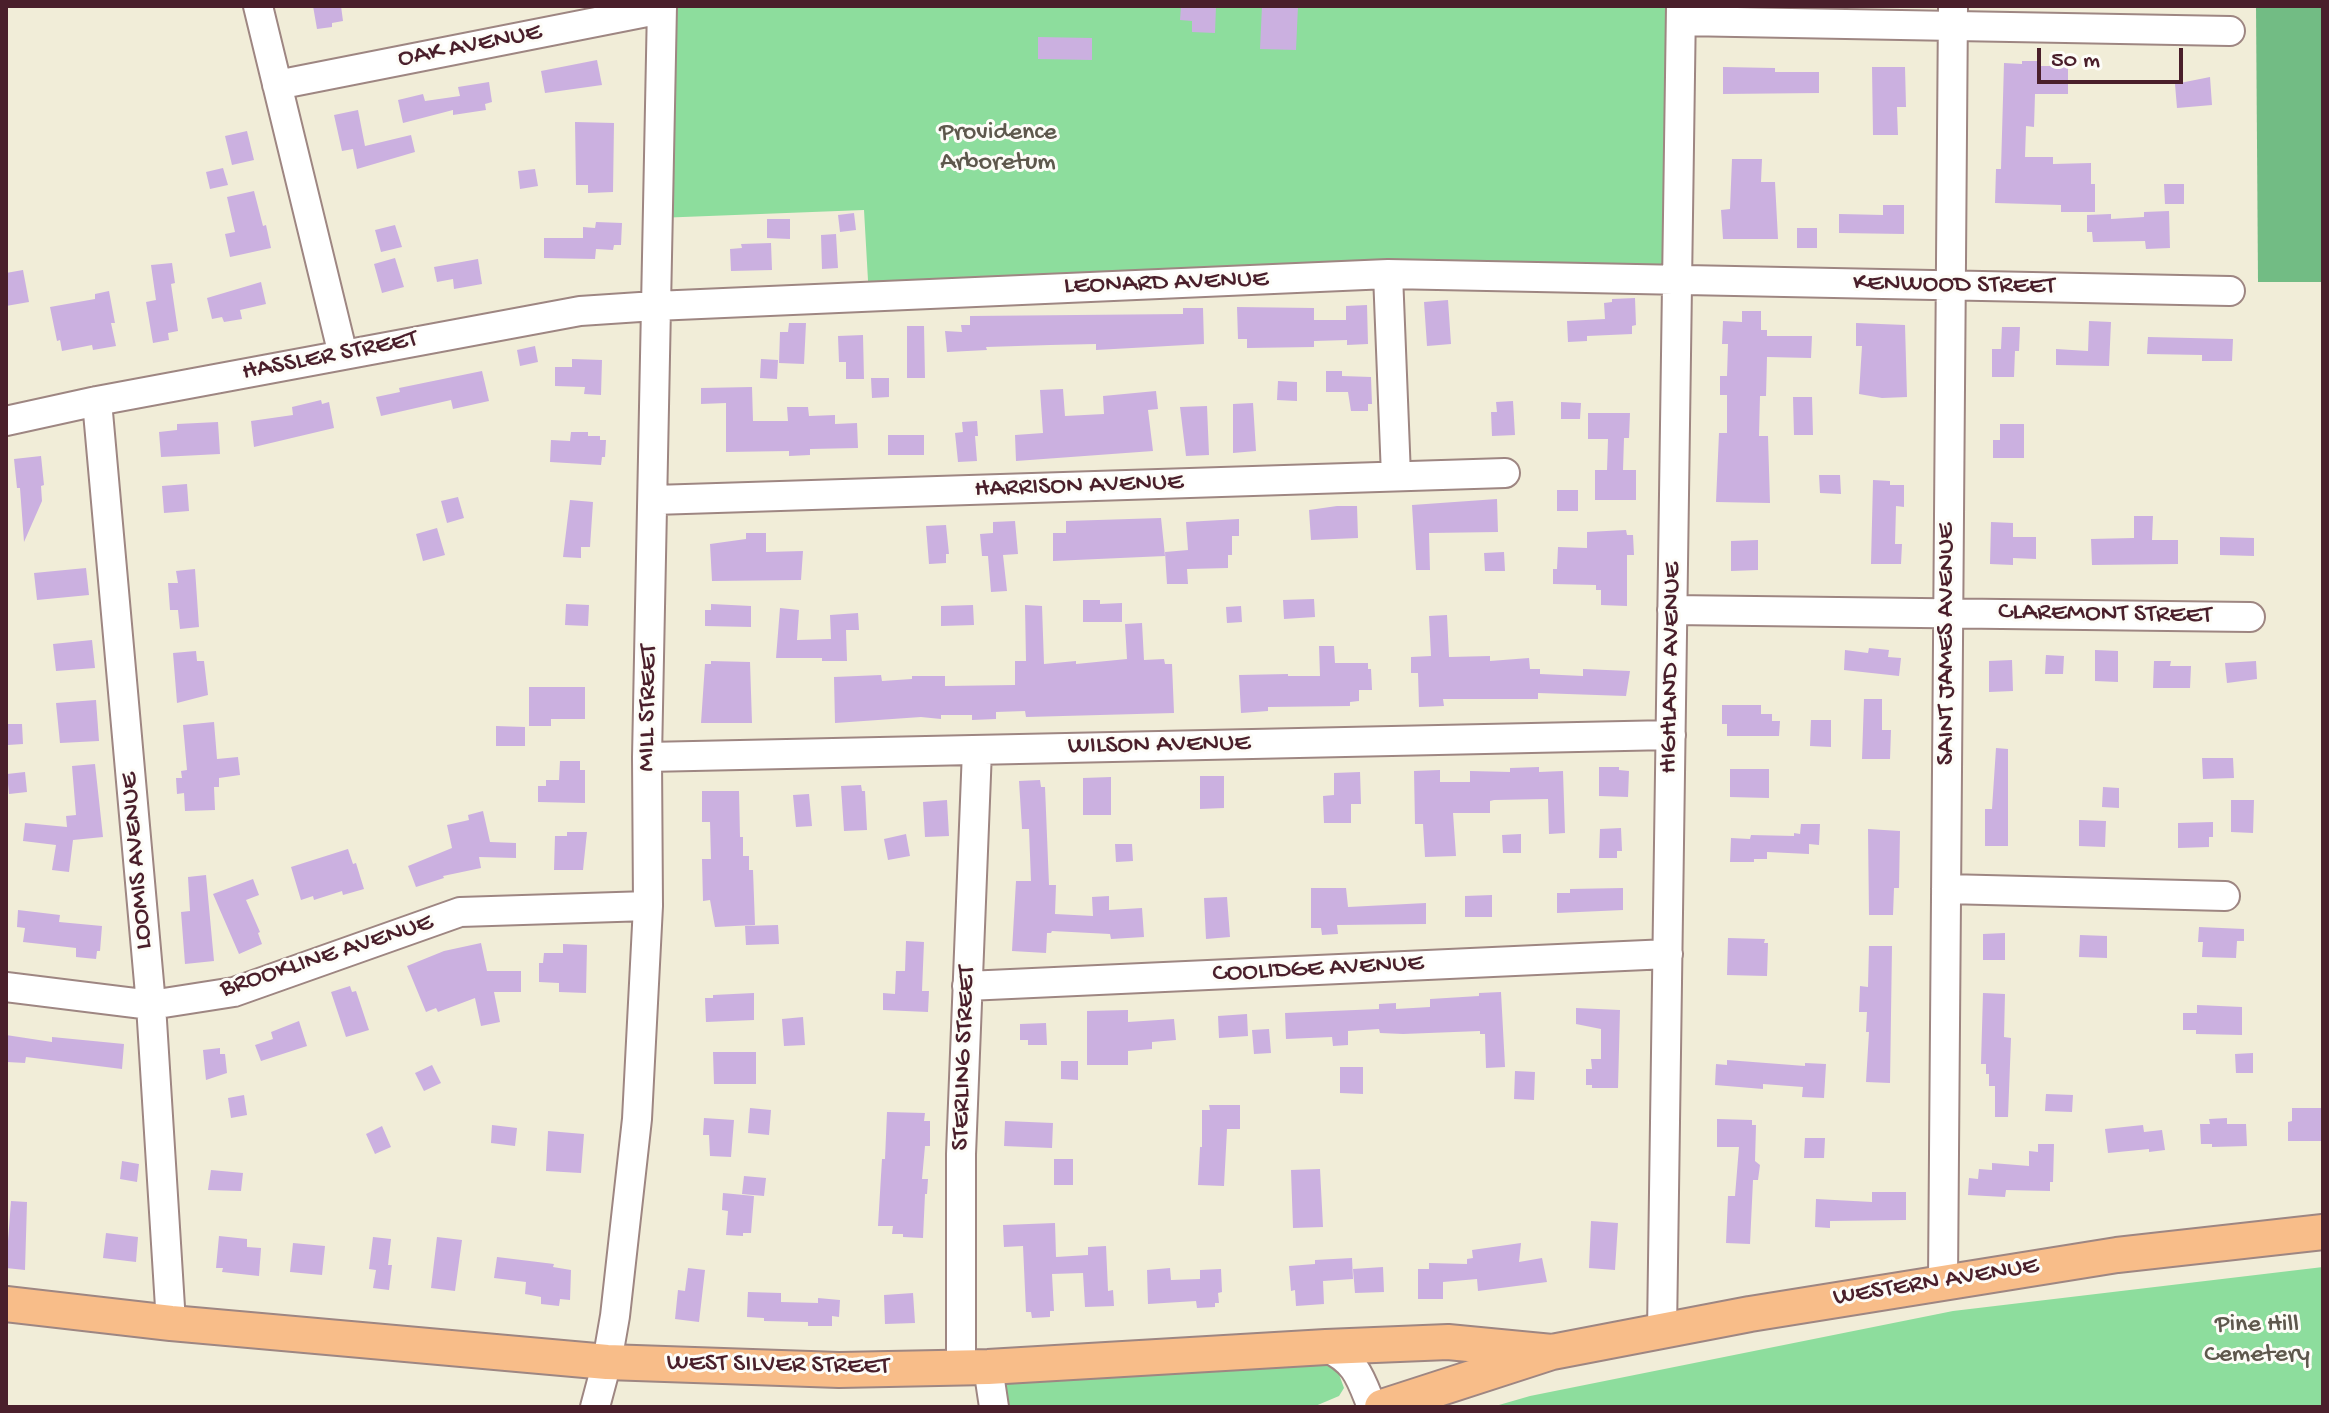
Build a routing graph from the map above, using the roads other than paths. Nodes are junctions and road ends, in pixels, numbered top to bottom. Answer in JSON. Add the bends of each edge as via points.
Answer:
{"nodes":[{"id":1,"x":258,"y":6,"type":"edge"},
{"id":2,"x":662,"y":8,"type":"edge"},
{"id":3,"x":1681,"y":14,"type":"edge"},
{"id":4,"x":1953,"y":16,"type":"edge"},
{"id":5,"x":2230,"y":31,"type":"dead end"},
{"id":6,"x":277,"y":85,"type":"junction"},
{"id":7,"x":1388,"y":274,"type":"junction"},
{"id":8,"x":1677,"y":281,"type":"junction"},
{"id":9,"x":1951,"y":286,"type":"junction"},
{"id":10,"x":2230,"y":291,"type":"dead end"},
{"id":11,"x":655,"y":306,"type":"junction"},
{"id":12,"x":343,"y":355,"type":"junction"},
{"id":13,"x":97,"y":401,"type":"junction"},
{"id":14,"x":6,"y":421,"type":"edge"},
{"id":15,"x":1505,"y":473,"type":"dead end"},
{"id":16,"x":1396,"y":476,"type":"junction"},
{"id":17,"x":654,"y":500,"type":"junction"},
{"id":18,"x":1672,"y":610,"type":"junction"},
{"id":19,"x":1948,"y":613,"type":"junction"},
{"id":20,"x":2250,"y":617,"type":"dead end"},
{"id":21,"x":1671,"y":735,"type":"junction"},
{"id":22,"x":977,"y":750,"type":"junction"},
{"id":23,"x":647,"y":757,"type":"junction"},
{"id":24,"x":1946,"y":889,"type":"junction"},
{"id":25,"x":2225,"y":896,"type":"dead end"},
{"id":26,"x":648,"y":906,"type":"junction"},
{"id":27,"x":1668,"y":954,"type":"junction"},
{"id":28,"x":967,"y":986,"type":"junction"},
{"id":29,"x":6,"y":987,"type":"edge"},
{"id":30,"x":151,"y":1005,"type":"junction"},
{"id":31,"x":2323,"y":1232,"type":"edge"},
{"id":32,"x":1943,"y":1281,"type":"junction"},
{"id":33,"x":6,"y":1304,"type":"edge"},
{"id":34,"x":171,"y":1323,"type":"junction"},
{"id":35,"x":1662,"y":1331,"type":"junction"},
{"id":36,"x":1326,"y":1347,"type":"junction"},
{"id":37,"x":1552,"y":1352,"type":"junction"},
{"id":38,"x":607,"y":1362,"type":"junction"},
{"id":39,"x":974,"y":1366,"type":"junction"},
{"id":40,"x":595,"y":1407,"type":"edge"},
{"id":41,"x":994,"y":1407,"type":"edge"},
{"id":42,"x":1372,"y":1407,"type":"edge"},
{"id":43,"x":1382,"y":1407,"type":"edge"}],
"edges":[{"from":1,"to":6,"type":"street"},
{"from":2,"to":6,"type":"street","name":"OAK AVENUE"},
{"from":2,"to":11,"type":"street","name":"MILL STREET"},
{"from":3,"to":4,"type":"street"},
{"from":3,"to":8,"type":"street","name":"HIGHLAND AVENUE"},
{"from":4,"to":5,"type":"street"},
{"from":4,"to":9,"type":"street","name":"SAINT JAMES AVENUE"},
{"from":6,"to":12,"type":"street"},
{"from":7,"to":8,"type":"street","name":"LEONARD AVENUE"},
{"from":7,"to":11,"type":"street","name":"LEONARD AVENUE"},
{"from":7,"to":16,"type":"street"},
{"from":8,"to":9,"type":"street","name":"KENWOOD STREET"},
{"from":8,"to":18,"type":"street","name":"HIGHLAND AVENUE"},
{"from":9,"to":10,"type":"street","name":"KENWOOD STREET"},
{"from":9,"to":19,"type":"street","name":"SAINT JAMES AVENUE"},
{"from":11,"to":12,"type":"street","name":"HASSLER STREET","via":[[580,311]]},
{"from":11,"to":17,"type":"street","name":"MILL STREET"},
{"from":12,"to":13,"type":"street","name":"HASSLER STREET"},
{"from":13,"to":14,"type":"street","name":"HASSLER STREET"},
{"from":13,"to":30,"type":"street","name":"LOOMIS AVENUE"},
{"from":15,"to":16,"type":"street","name":"HARRISON AVENUE"},
{"from":16,"to":17,"type":"street","name":"HARRISON AVENUE"},
{"from":17,"to":23,"type":"street","name":"MILL STREET"},
{"from":18,"to":19,"type":"street","name":"CLAREMONT STREET"},
{"from":18,"to":21,"type":"street","name":"HIGHLAND AVENUE"},
{"from":19,"to":20,"type":"street","name":"CLAREMONT STREET"},
{"from":19,"to":24,"type":"street","name":"SAINT JAMES AVENUE"},
{"from":21,"to":22,"type":"street","name":"WILSON AVENUE"},
{"from":21,"to":27,"type":"street","name":"HIGHLAND AVENUE"},
{"from":22,"to":23,"type":"street","name":"WILSON AVENUE"},
{"from":22,"to":28,"type":"street","name":"STERLING STREET"},
{"from":23,"to":26,"type":"street","name":"MILL STREET"},
{"from":24,"to":25,"type":"street"},
{"from":24,"to":32,"type":"street","name":"SAINT JAMES AVENUE"},
{"from":26,"to":30,"type":"street","name":"BROOKLINE AVENUE","via":[[460,912],[234,992]]},
{"from":26,"to":38,"type":"street","name":"MILL STREET","via":[[637,1119]]},
{"from":27,"to":28,"type":"street","name":"COOLIDGE AVENUE"},
{"from":27,"to":35,"type":"street","name":"HIGHLAND AVENUE"},
{"from":28,"to":39,"type":"street","name":"STERLING STREET","via":[[961,1154]]},
{"from":29,"to":30,"type":"street","name":"BROOKLINE AVENUE"},
{"from":30,"to":34,"type":"street","name":"LOOMIS AVENUE"},
{"from":31,"to":32,"type":"main road","name":"WESTERN AVENUE"},
{"from":32,"to":35,"type":"main road","name":"WESTERN AVENUE"},
{"from":33,"to":34,"type":"main road","name":"WEST SILVER STREET"},
{"from":34,"to":38,"type":"main road","name":"WEST SILVER STREET"},
{"from":35,"to":37,"type":"main road","name":"WESTERN AVENUE"},
{"from":36,"to":37,"type":"main road","name":"WEST SILVER STREET","via":[[1448,1342]]},
{"from":36,"to":39,"type":"main road","name":"WEST SILVER STREET"},
{"from":36,"to":42,"type":"street","via":[[1356,1368]]},
{"from":37,"to":43,"type":"main road"},
{"from":38,"to":39,"type":"main road","name":"WEST SILVER STREET","via":[[839,1370]]},
{"from":38,"to":40,"type":"street","name":"MILL STREET"},
{"from":39,"to":41,"type":"street","name":"STERLING STREET"}]}
